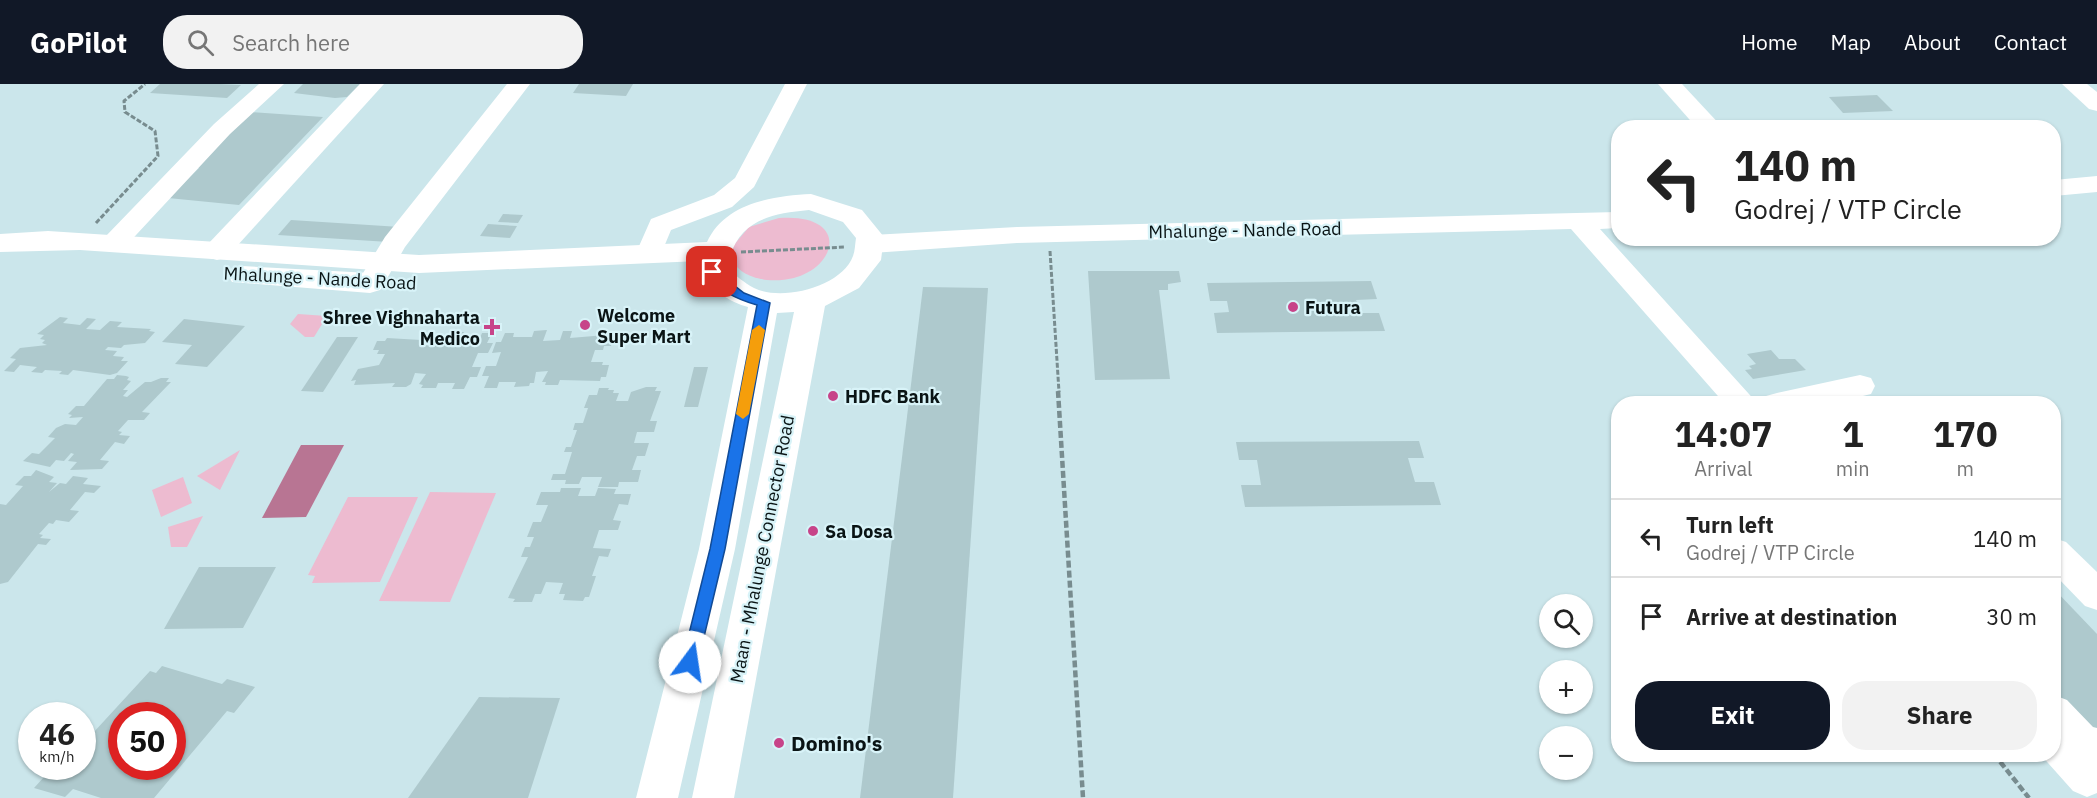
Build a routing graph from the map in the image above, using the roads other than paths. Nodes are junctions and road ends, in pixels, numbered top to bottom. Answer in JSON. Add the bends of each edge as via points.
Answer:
{"nodes":[{"id":1,"x":273,"y":84,"type":"edge"},
{"id":2,"x":373,"y":84,"type":"edge"},
{"id":3,"x":519,"y":84,"type":"edge"},
{"id":4,"x":796,"y":84,"type":"edge"},
{"id":5,"x":1669,"y":84,"type":"edge"},
{"id":6,"x":2073,"y":84,"type":"edge"},
{"id":7,"x":2097,"y":104,"type":"edge"},
{"id":8,"x":1703,"y":120,"type":"edge"},
{"id":9,"x":2097,"y":184,"type":"edge"},
{"id":10,"x":2061,"y":187,"type":"edge"},
{"id":11,"x":1611,"y":220,"type":"edge"},
{"id":12,"x":1579,"y":222,"type":"junction"},
{"id":13,"x":2,"y":243,"type":"edge"},
{"id":14,"x":114,"y":243,"type":"junction"},
{"id":15,"x":872,"y":244,"type":"junction"},
{"id":16,"x":217,"y":251,"type":"junction"},
{"id":17,"x":649,"y":253,"type":"junction"},
{"id":18,"x":713,"y":262,"type":"junction"},
{"id":19,"x":378,"y":273,"type":"junction"},
{"id":20,"x":811,"y":300,"type":"junction"},
{"id":21,"x":764,"y":303,"type":"junction"},
{"id":22,"x":1860,"y":386,"type":"dead end"},
{"id":23,"x":1736,"y":396,"type":"edge"},
{"id":24,"x":1814,"y":396,"type":"edge"},
{"id":25,"x":2061,"y":559,"type":"edge"},
{"id":26,"x":2097,"y":595,"type":"edge"},
{"id":27,"x":2061,"y":720,"type":"edge"},
{"id":28,"x":2061,"y":747,"type":"edge"},
{"id":29,"x":2094,"y":772,"type":"edge"},
{"id":30,"x":657,"y":798,"type":"edge"},
{"id":31,"x":712,"y":798,"type":"edge"}],
"edges":[{"from":1,"to":14,"type":"street","via":[[222,129]]},
{"from":2,"to":16,"type":"street"},
{"from":3,"to":19,"type":"street","via":[[394,243]]},
{"from":4,"to":17,"type":"street","via":[[746,182],[723,201],[660,225]]},
{"from":5,"to":8,"type":"street"},
{"from":6,"to":7,"type":"street"},
{"from":9,"to":10,"type":"street"},
{"from":11,"to":12,"type":"street","name":"Mhalunge - Nande Road"},
{"from":12,"to":15,"type":"street","name":"Mhalunge - Nande Road","via":[[1049,235]]},
{"from":12,"to":23,"type":"street"},
{"from":13,"to":14,"type":"main road","name":"Mhalunge - Nande Road"},
{"from":13,"to":19,"type":"main road","name":"Mhalunge - Nande Road","via":[[30,258],[307,281]]},
{"from":14,"to":16,"type":"main road","name":"Mhalunge - Nande Road"},
{"from":15,"to":18,"type":"main road","via":[[867,228],[854,215],[811,202],[785,203],[738,220],[722,235]]},
{"from":15,"to":20,"type":"main road","via":[[869,261],[856,277],[837,291]]},
{"from":16,"to":19,"type":"main road","name":"Mhalunge - Nande Road"},
{"from":17,"to":18,"type":"main road","name":"Mhalunge - Nande Road"},
{"from":17,"to":19,"type":"main road","name":"Mhalunge - Nande Road","via":[[419,264]]},
{"from":18,"to":19,"type":"main road","name":"Mhalunge - Nande Road","via":[[408,284]]},
{"from":18,"to":21,"type":"main road","via":[[723,284],[740,296]]},
{"from":20,"to":21,"type":"main road"},
{"from":20,"to":31,"type":"main road","name":"Maan - Mhalunge Connector Road"},
{"from":21,"to":30,"type":"main road","via":[[717,549]]},
{"from":22,"to":24,"type":"street"},
{"from":25,"to":26,"type":"street"},
{"from":27,"to":29,"type":"street","via":[[2083,744]]},
{"from":28,"to":29,"type":"street"}]}
